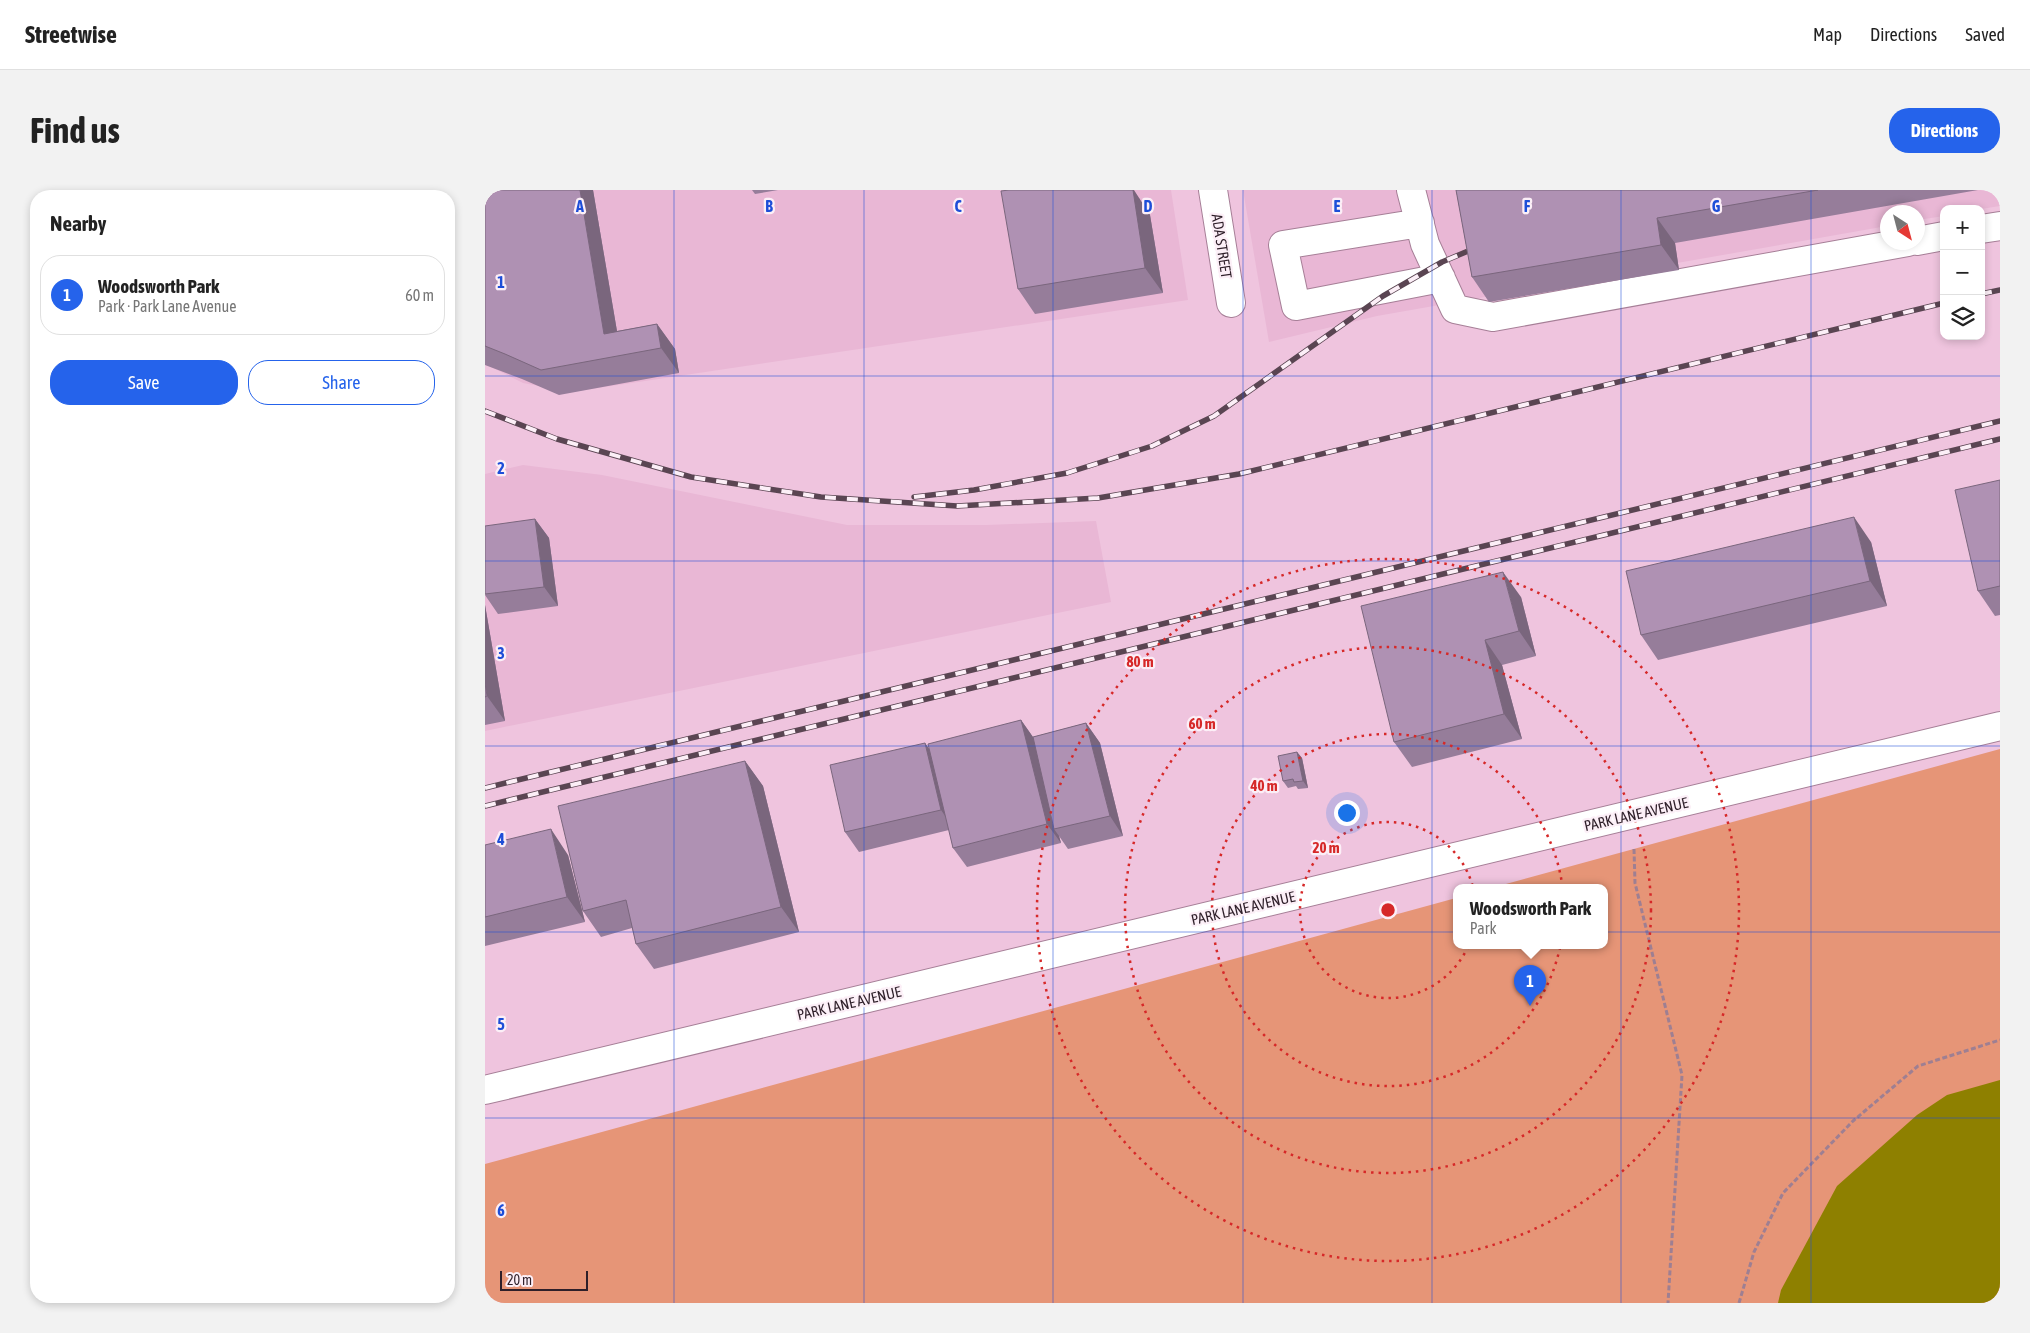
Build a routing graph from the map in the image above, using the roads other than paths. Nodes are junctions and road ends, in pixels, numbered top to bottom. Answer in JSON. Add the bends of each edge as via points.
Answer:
{"nodes":[{"id":1,"x":1213,"y":190,"type":"edge"},
{"id":2,"x":1411,"y":190,"type":"edge"},
{"id":3,"x":1420,"y":222,"type":"junction"},
{"id":4,"x":2000,"y":226,"type":"edge"},
{"id":5,"x":1985,"y":228,"type":"edge"},
{"id":6,"x":1940,"y":237,"type":"edge"},
{"id":7,"x":1925,"y":240,"type":"edge"},
{"id":8,"x":1880,"y":247,"type":"edge"},
{"id":9,"x":1441,"y":278,"type":"junction"},
{"id":10,"x":1231,"y":303,"type":"dead end"},
{"id":11,"x":2000,"y":726,"type":"edge"},
{"id":12,"x":485,"y":1090,"type":"edge"}],
"edges":[{"from":1,"to":10,"type":"street","name":"ADA STREET"},
{"from":2,"to":3,"type":"street"},
{"from":3,"to":9,"type":"street","via":[[1425,244]]},
{"from":3,"to":9,"type":"street","via":[[1283,245],[1296,306]]},
{"from":4,"to":5,"type":"street"},
{"from":6,"to":7,"type":"street"},
{"from":8,"to":9,"type":"street","via":[[1493,318],[1455,309]]},
{"from":11,"to":12,"type":"street","name":"PARK LANE AVENUE"}]}
